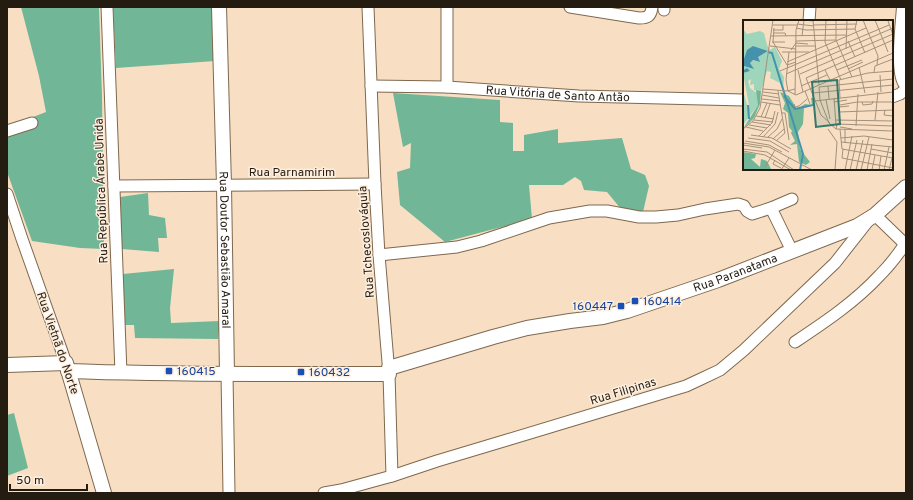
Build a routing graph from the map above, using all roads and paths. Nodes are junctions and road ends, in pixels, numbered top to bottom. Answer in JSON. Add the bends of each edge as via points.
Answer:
{"nodes":[{"id":1,"x":107,"y":7,"type":"edge"},
{"id":2,"x":219,"y":7,"type":"edge"},
{"id":3,"x":368,"y":7,"type":"edge"},
{"id":4,"x":447,"y":7,"type":"edge"},
{"id":5,"x":570,"y":7,"type":"edge"},
{"id":6,"x":652,"y":7,"type":"edge"},
{"id":7,"x":810,"y":7,"type":"edge"},
{"id":8,"x":905,"y":7,"type":"edge"},
{"id":9,"x":609,"y":10,"type":"edge"},
{"id":10,"x":809,"y":20,"type":"edge"},
{"id":11,"x":906,"y":82,"type":"edge"},
{"id":12,"x":371,"y":86,"type":"junction"},
{"id":13,"x":447,"y":87,"type":"junction"},
{"id":14,"x":906,"y":89,"type":"edge"},
{"id":15,"x":893,"y":97,"type":"edge"},
{"id":16,"x":743,"y":100,"type":"edge"},
{"id":17,"x":32,"y":123,"type":"dead end"},
{"id":18,"x":7,"y":131,"type":"edge"},
{"id":19,"x":375,"y":184,"type":"junction"},
{"id":20,"x":224,"y":185,"type":"junction"},
{"id":21,"x":114,"y":186,"type":"junction"},
{"id":22,"x":906,"y":187,"type":"edge"},
{"id":23,"x":7,"y":194,"type":"edge"},
{"id":24,"x":792,"y":199,"type":"dead end"},
{"id":25,"x":771,"y":208,"type":"junction"},
{"id":26,"x":873,"y":216,"type":"junction"},
{"id":27,"x":792,"y":251,"type":"junction"},
{"id":28,"x":379,"y":255,"type":"junction"},
{"id":29,"x":796,"y":342,"type":"dead end"},
{"id":30,"x":7,"y":365,"type":"edge"},
{"id":31,"x":67,"y":367,"type":"junction"},
{"id":32,"x":389,"y":371,"type":"junction"},
{"id":33,"x":121,"y":373,"type":"junction"},
{"id":34,"x":227,"y":374,"type":"junction"},
{"id":35,"x":392,"y":476,"type":"junction"},
{"id":36,"x":104,"y":493,"type":"edge"},
{"id":37,"x":229,"y":493,"type":"edge"},
{"id":38,"x":324,"y":493,"type":"edge"}],
"edges":[{"from":1,"to":21,"type":"street","name":"Rua República Árabe Unida"},
{"from":2,"to":20,"type":"street","name":"Rua Doutor Sebastião Amaral"},
{"from":3,"to":12,"type":"street","name":"Rua Tchecoslováquia"},
{"from":4,"to":13,"type":"street"},
{"from":5,"to":9,"type":"street"},
{"from":6,"to":9,"type":"street","via":[[651,14],[645,18]]},
{"from":7,"to":10,"type":"street"},
{"from":8,"to":11,"type":"main road","via":[[902,65]]},
{"from":12,"to":13,"type":"street","name":"Rua Vitória de Santo Antão"},
{"from":12,"to":19,"type":"street","name":"Rua Tchecoslováquia"},
{"from":13,"to":16,"type":"street","name":"Rua Vitória de Santo Antão","via":[[579,96]]},
{"from":14,"to":15,"type":"street"},
{"from":17,"to":18,"type":"street"},
{"from":19,"to":20,"type":"street","name":"Rua Parnamirim"},
{"from":19,"to":28,"type":"street","name":"Rua Tchecoslováquia"},
{"from":20,"to":21,"type":"street","name":"Rua Parnamirim"},
{"from":20,"to":34,"type":"street","name":"Rua Doutor Sebastião Amaral"},
{"from":21,"to":33,"type":"street","name":"Rua República Árabe Unida"},
{"from":22,"to":26,"type":"street","name":"Rua Paranatama"},
{"from":23,"to":31,"type":"street","name":"Rua Vietnã do Norte"},
{"from":24,"to":25,"type":"street"},
{"from":25,"to":27,"type":"street"},
{"from":25,"to":28,"type":"street","via":[[752,214],[738,204],[656,217],[590,211],[549,218],[457,248]]},
{"from":26,"to":27,"type":"street","name":"Rua Paranatama","via":[[852,228]]},
{"from":26,"to":29,"type":"street","via":[[903,242],[904,247],[863,292]]},
{"from":26,"to":35,"type":"street","name":"Rua Filipinas","via":[[835,263],[720,370],[686,386]]},
{"from":27,"to":32,"type":"street","name":"Rua Paranatama","via":[[627,311],[527,328]]},
{"from":28,"to":32,"type":"street","name":"Rua Tchecoslováquia"},
{"from":30,"to":31,"type":"street","name":"Rua Paranatama"},
{"from":31,"to":33,"type":"street","name":"Rua Paranatama"},
{"from":31,"to":36,"type":"street","name":"Rua Vietnã do Norte"},
{"from":32,"to":34,"type":"street","name":"Rua Paranatama"},
{"from":32,"to":35,"type":"street","name":"Rua Tchecoslováquia"},
{"from":33,"to":34,"type":"street","name":"Rua Paranatama"},
{"from":34,"to":37,"type":"street","name":"Rua Doutor Sebastião Amaral"},
{"from":35,"to":38,"type":"street","name":"Rua Filipinas"}]}
